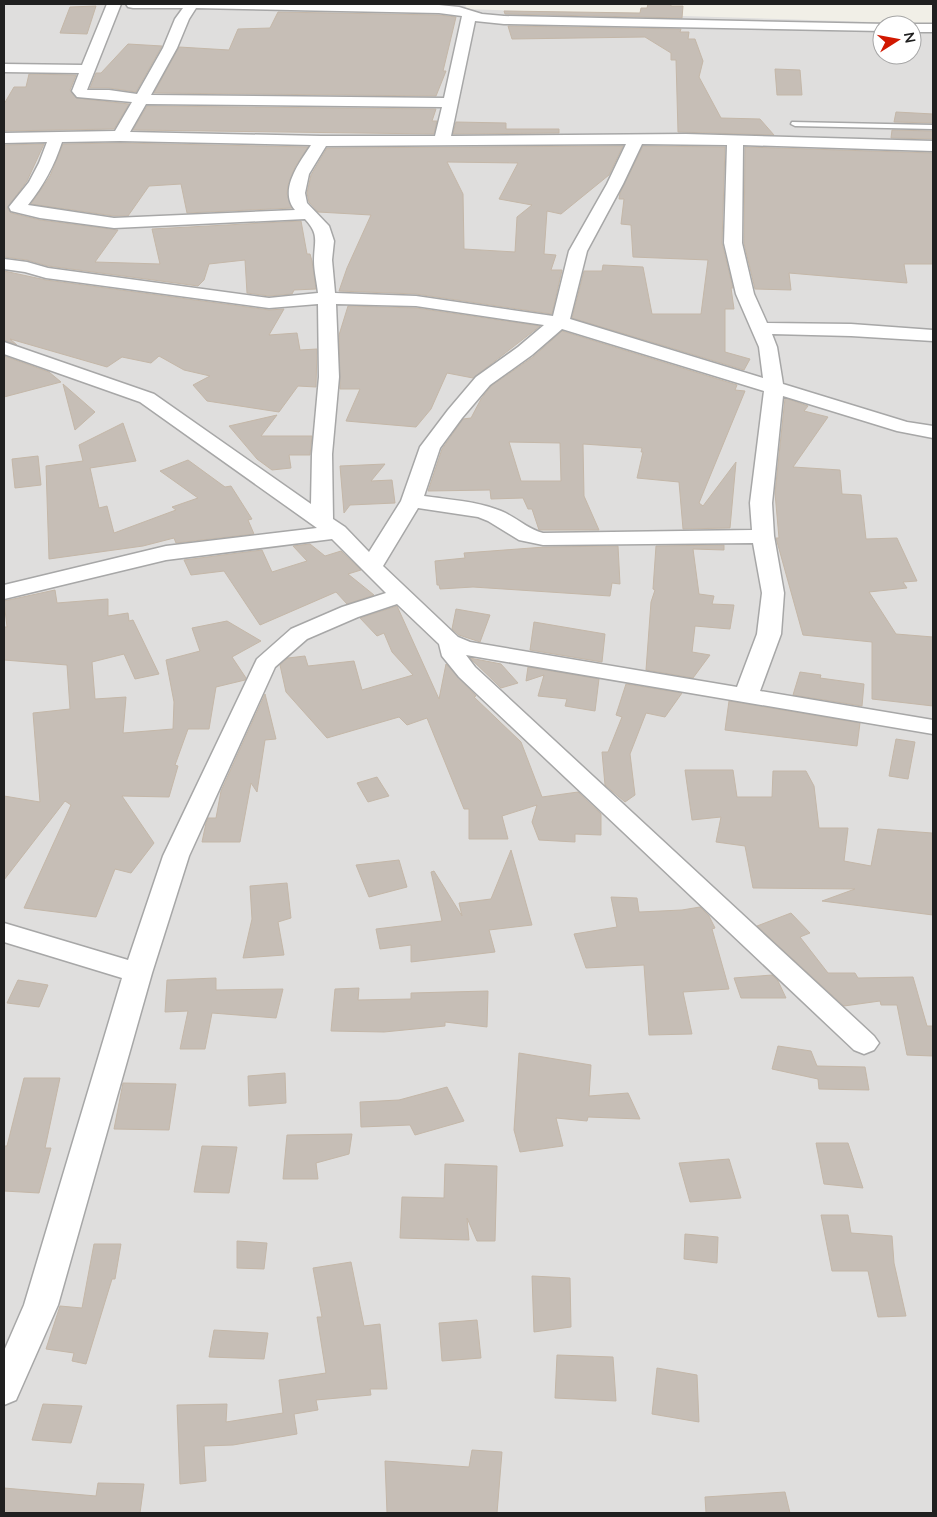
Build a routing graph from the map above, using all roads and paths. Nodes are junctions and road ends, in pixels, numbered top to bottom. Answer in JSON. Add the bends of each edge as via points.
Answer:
{"nodes":[{"id":1,"x":114,"y":4,"type":"edge"},
{"id":2,"x":133,"y":4,"type":"edge"},
{"id":3,"x":192,"y":4,"type":"edge"},
{"id":4,"x":452,"y":7,"type":"edge"},
{"id":5,"x":469,"y":15,"type":"junction"},
{"id":6,"x":872,"y":27,"type":"edge"},
{"id":7,"x":4,"y":68,"type":"edge"},
{"id":8,"x":88,"y":69,"type":"junction"},
{"id":9,"x":142,"y":99,"type":"junction"},
{"id":10,"x":451,"y":103,"type":"junction"},
{"id":11,"x":796,"y":124,"type":"dead end"},
{"id":12,"x":933,"y":127,"type":"edge"},
{"id":13,"x":120,"y":136,"type":"junction"},
{"id":14,"x":56,"y":137,"type":"junction"},
{"id":15,"x":4,"y":138,"type":"edge"},
{"id":16,"x":636,"y":139,"type":"junction"},
{"id":17,"x":735,"y":140,"type":"junction"},
{"id":18,"x":321,"y":141,"type":"junction"},
{"id":19,"x":442,"y":141,"type":"junction"},
{"id":20,"x":933,"y":146,"type":"edge"},
{"id":21,"x":308,"y":214,"type":"junction"},
{"id":22,"x":4,"y":264,"type":"edge"},
{"id":23,"x":327,"y":298,"type":"junction"},
{"id":24,"x":559,"y":322,"type":"junction"},
{"id":25,"x":760,"y":328,"type":"junction"},
{"id":26,"x":933,"y":335,"type":"edge"},
{"id":27,"x":4,"y":348,"type":"edge"},
{"id":28,"x":774,"y":387,"type":"junction"},
{"id":29,"x":933,"y":432,"type":"edge"},
{"id":30,"x":412,"y":501,"type":"junction"},
{"id":31,"x":330,"y":527,"type":"junction"},
{"id":32,"x":763,"y":536,"type":"junction"},
{"id":33,"x":371,"y":567,"type":"junction"},
{"id":34,"x":4,"y":592,"type":"edge"},
{"id":35,"x":400,"y":596,"type":"junction"},
{"id":36,"x":450,"y":642,"type":"junction"},
{"id":37,"x":746,"y":696,"type":"junction"},
{"id":38,"x":933,"y":727,"type":"edge"},
{"id":39,"x":4,"y":932,"type":"edge"},
{"id":40,"x":138,"y":973,"type":"junction"},
{"id":41,"x":864,"y":1043,"type":"dead end"},
{"id":42,"x":4,"y":1390,"type":"edge"}],
"edges":[{"from":1,"to":8,"type":"street"},
{"from":2,"to":3,"type":"street"},
{"from":3,"to":4,"type":"street"},
{"from":3,"to":9,"type":"street"},
{"from":4,"to":5,"type":"street"},
{"from":5,"to":6,"type":"street","via":[[504,20]]},
{"from":5,"to":10,"type":"street"},
{"from":7,"to":8,"type":"street"},
{"from":8,"to":9,"type":"street","via":[[79,91],[82,94]]},
{"from":9,"to":10,"type":"street"},
{"from":9,"to":13,"type":"street"},
{"from":10,"to":19,"type":"street"},
{"from":11,"to":12,"type":"lane"},
{"from":13,"to":14,"type":"street"},
{"from":13,"to":18,"type":"street"},
{"from":14,"to":15,"type":"street"},
{"from":14,"to":21,"type":"street","via":[[36,184],[17,207],[114,223]]},
{"from":16,"to":17,"type":"street"},
{"from":16,"to":19,"type":"street"},
{"from":16,"to":24,"type":"street","via":[[578,251]]},
{"from":17,"to":20,"type":"street"},
{"from":17,"to":25,"type":"street","via":[[733,243],[745,294]]},
{"from":18,"to":19,"type":"street"},
{"from":18,"to":21,"type":"street","via":[[301,174],[297,193],[299,204]]},
{"from":21,"to":23,"type":"street","via":[[321,226],[325,241],[323,260]]},
{"from":22,"to":23,"type":"street","via":[[46,273],[269,303]]},
{"from":23,"to":24,"type":"street","via":[[430,302]]},
{"from":23,"to":31,"type":"street","via":[[329,377],[322,454]]},
{"from":24,"to":28,"type":"street"},
{"from":24,"to":30,"type":"street","via":[[484,380],[455,414],[430,447]]},
{"from":25,"to":26,"type":"street"},
{"from":25,"to":28,"type":"street","via":[[768,347]]},
{"from":27,"to":31,"type":"street","via":[[147,398]]},
{"from":28,"to":29,"type":"street","via":[[904,427]]},
{"from":28,"to":32,"type":"street","via":[[761,503]]},
{"from":30,"to":32,"type":"street","via":[[482,511],[527,535],[543,538]]},
{"from":30,"to":33,"type":"street"},
{"from":31,"to":33,"type":"street"},
{"from":31,"to":34,"type":"street","via":[[166,553]]},
{"from":32,"to":37,"type":"street","via":[[773,593],[768,634]]},
{"from":33,"to":35,"type":"street"},
{"from":35,"to":36,"type":"street"},
{"from":35,"to":40,"type":"street","via":[[350,612],[299,634],[265,664],[176,856]]},
{"from":36,"to":37,"type":"street","via":[[464,648]]},
{"from":36,"to":41,"type":"street","via":[[454,656],[467,672]]},
{"from":37,"to":38,"type":"street"},
{"from":39,"to":40,"type":"street"},
{"from":40,"to":42,"type":"street","via":[[41,1305]]}]}
